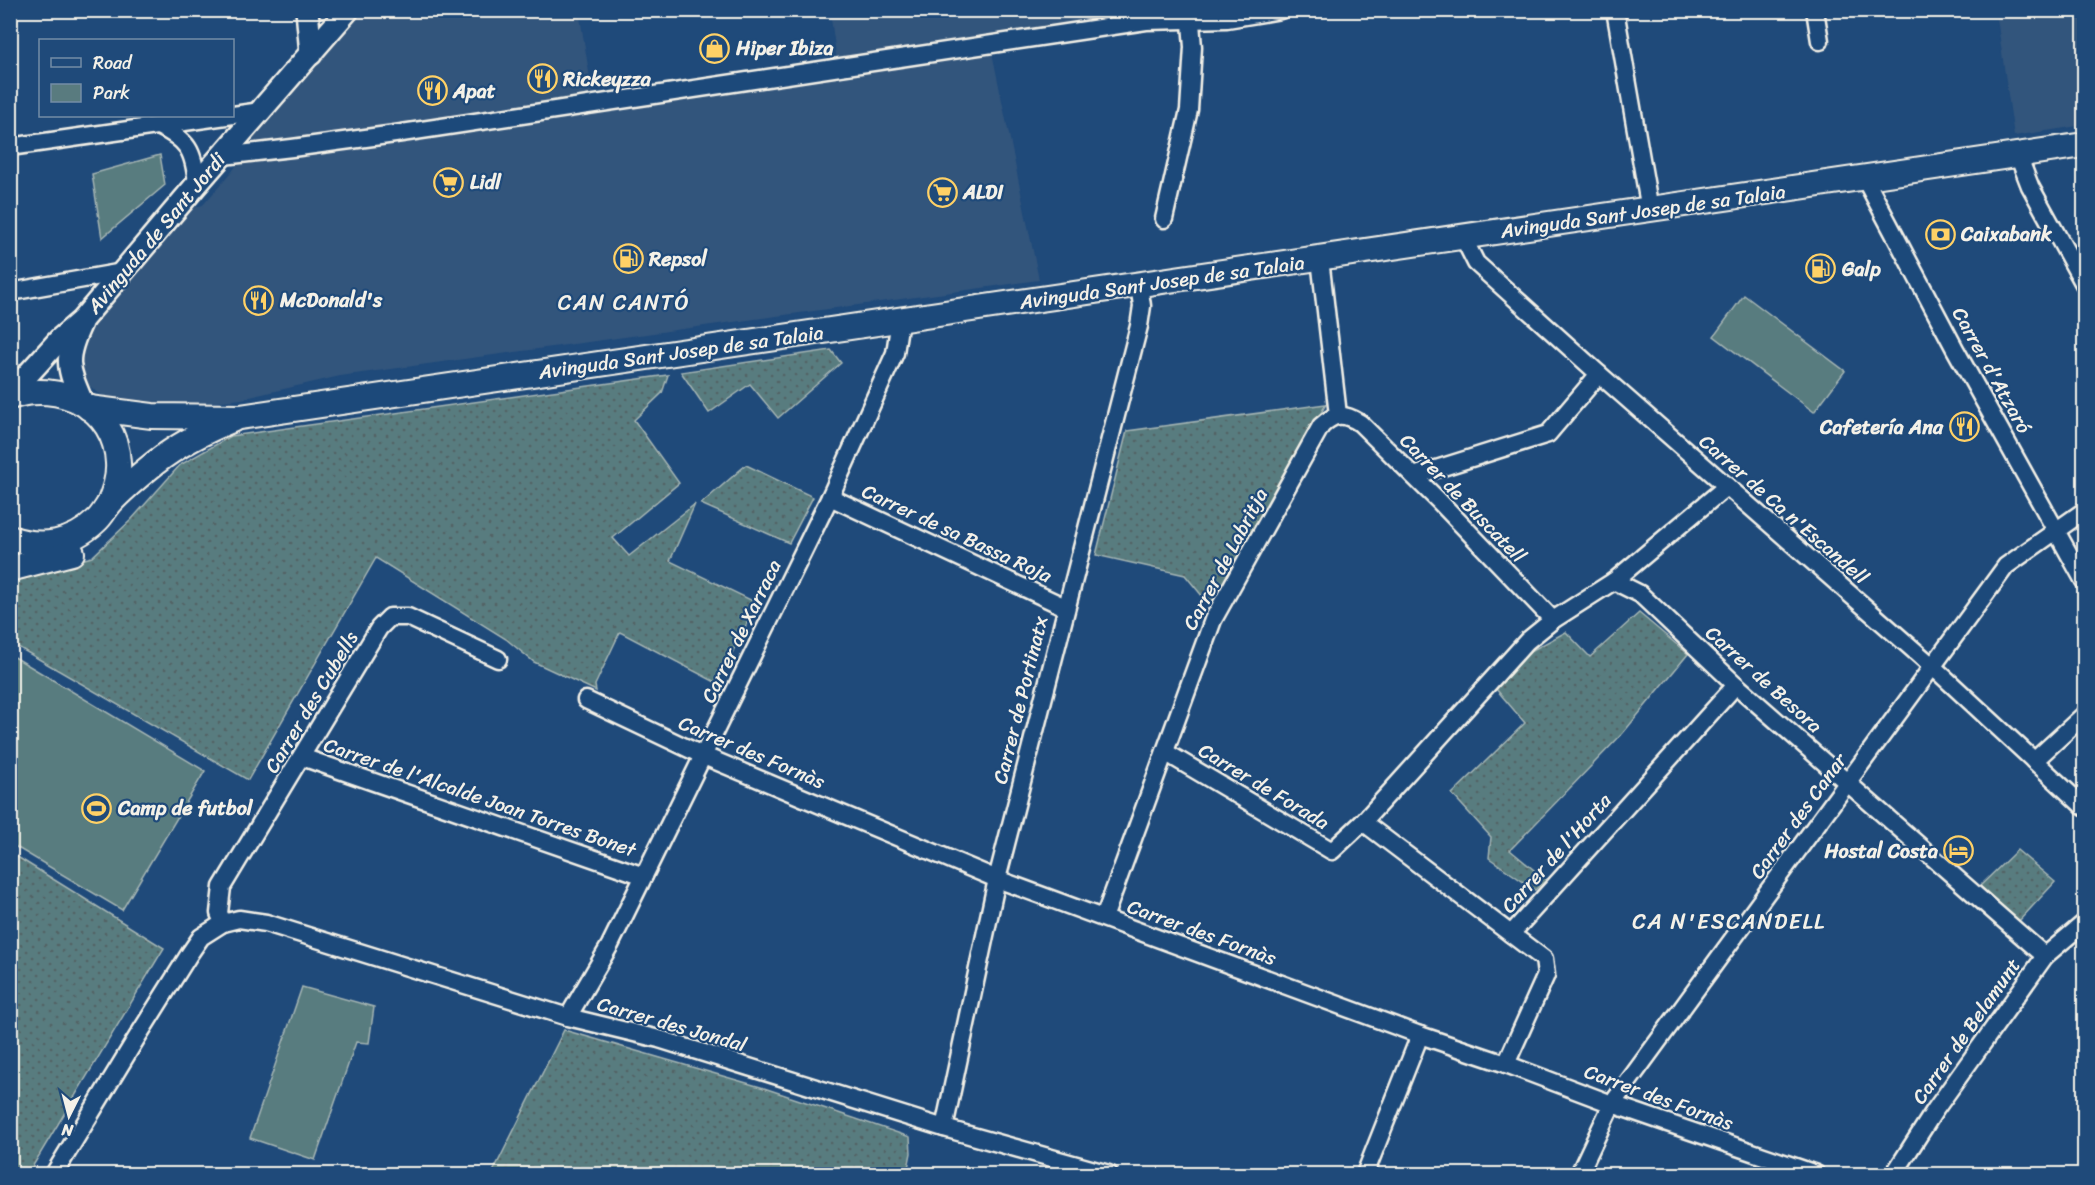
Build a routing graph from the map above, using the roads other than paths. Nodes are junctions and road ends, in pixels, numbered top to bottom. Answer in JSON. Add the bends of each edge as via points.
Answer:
{"nodes":[{"id":1,"x":307,"y":10,"type":"edge"},
{"id":2,"x":348,"y":10,"type":"edge"},
{"id":3,"x":1281,"y":10,"type":"edge"},
{"id":4,"x":1615,"y":10,"type":"edge"},
{"id":5,"x":1815,"y":10,"type":"edge"},
{"id":6,"x":1191,"y":15,"type":"edge"},
{"id":7,"x":1820,"y":41,"type":"dead end"},
{"id":8,"x":311,"y":54,"type":"junction"},
{"id":9,"x":261,"y":111,"type":"junction"},
{"id":10,"x":234,"y":115,"type":"edge"},
{"id":11,"x":220,"y":117,"type":"edge"},
{"id":12,"x":158,"y":126,"type":"junction"},
{"id":13,"x":2085,"y":145,"type":"edge"},
{"id":14,"x":10,"y":147,"type":"edge"},
{"id":15,"x":2018,"y":155,"type":"junction"},
{"id":16,"x":223,"y":156,"type":"junction"},
{"id":17,"x":1865,"y":179,"type":"junction"},
{"id":18,"x":197,"y":184,"type":"junction"},
{"id":19,"x":1650,"y":210,"type":"junction"},
{"id":20,"x":1164,"y":219,"type":"dead end"},
{"id":21,"x":1463,"y":237,"type":"junction"},
{"id":22,"x":1320,"y":259,"type":"junction"},
{"id":23,"x":123,"y":272,"type":"junction"},
{"id":24,"x":1139,"y":284,"type":"junction"},
{"id":25,"x":2085,"y":284,"type":"edge"},
{"id":26,"x":10,"y":292,"type":"edge"},
{"id":27,"x":82,"y":320,"type":"junction"},
{"id":28,"x":900,"y":320,"type":"junction"},
{"id":29,"x":1599,"y":374,"type":"junction"},
{"id":30,"x":10,"y":395,"type":"edge"},
{"id":31,"x":86,"y":405,"type":"junction"},
{"id":32,"x":1338,"y":415,"type":"junction"},
{"id":33,"x":240,"y":417,"type":"junction"},
{"id":34,"x":174,"y":449,"type":"junction"},
{"id":35,"x":1414,"y":476,"type":"junction"},
{"id":36,"x":1726,"y":486,"type":"junction"},
{"id":37,"x":830,"y":497,"type":"junction"},
{"id":38,"x":109,"y":504,"type":"junction"},
{"id":39,"x":2085,"y":511,"type":"edge"},
{"id":40,"x":2057,"y":532,"type":"junction"},
{"id":41,"x":10,"y":538,"type":"edge"},
{"id":42,"x":46,"y":545,"type":"junction"},
{"id":43,"x":10,"y":557,"type":"edge"},
{"id":44,"x":10,"y":568,"type":"edge"},
{"id":45,"x":1614,"y":581,"type":"junction"},
{"id":46,"x":2085,"y":581,"type":"edge"},
{"id":47,"x":1065,"y":607,"type":"junction"},
{"id":48,"x":1553,"y":620,"type":"junction"},
{"id":49,"x":498,"y":659,"type":"dead end"},
{"id":50,"x":1932,"y":666,"type":"junction"},
{"id":51,"x":1736,"y":685,"type":"junction"},
{"id":52,"x":586,"y":700,"type":"dead end"},
{"id":53,"x":2085,"y":715,"type":"edge"},
{"id":54,"x":1165,"y":752,"type":"junction"},
{"id":55,"x":704,"y":756,"type":"junction"},
{"id":56,"x":302,"y":757,"type":"junction"},
{"id":57,"x":2034,"y":761,"type":"junction"},
{"id":58,"x":1848,"y":784,"type":"junction"},
{"id":59,"x":2085,"y":807,"type":"edge"},
{"id":60,"x":1363,"y":822,"type":"junction"},
{"id":61,"x":644,"y":876,"type":"junction"},
{"id":62,"x":997,"y":879,"type":"junction"},
{"id":63,"x":1104,"y":918,"type":"junction"},
{"id":64,"x":223,"y":922,"type":"junction"},
{"id":65,"x":2085,"y":923,"type":"edge"},
{"id":66,"x":1511,"y":934,"type":"junction"},
{"id":67,"x":2045,"y":956,"type":"junction"},
{"id":68,"x":568,"y":1017,"type":"junction"},
{"id":69,"x":1420,"y":1035,"type":"junction"},
{"id":70,"x":1506,"y":1064,"type":"junction"},
{"id":71,"x":1612,"y":1104,"type":"junction"},
{"id":72,"x":944,"y":1128,"type":"junction"},
{"id":73,"x":54,"y":1174,"type":"edge"},
{"id":74,"x":1109,"y":1174,"type":"edge"},
{"id":75,"x":1365,"y":1174,"type":"edge"},
{"id":76,"x":1579,"y":1174,"type":"edge"},
{"id":77,"x":1816,"y":1174,"type":"edge"},
{"id":78,"x":1894,"y":1174,"type":"edge"}],
"edges":[{"from":1,"to":8,"type":"street"},
{"from":2,"to":8,"type":"street","name":"Avinguda de Sant Jordi"},
{"from":3,"to":6,"type":"street","via":[[1227,19]]},
{"from":4,"to":19,"type":"street"},
{"from":5,"to":7,"type":"street"},
{"from":6,"to":16,"type":"street"},
{"from":6,"to":20,"type":"street","via":[[1189,110]]},
{"from":8,"to":9,"type":"street","name":"Avinguda de Sant Jordi"},
{"from":9,"to":10,"type":"street"},
{"from":9,"to":16,"type":"street","name":"Avinguda de Sant Jordi"},
{"from":11,"to":12,"type":"street"},
{"from":12,"to":14,"type":"street"},
{"from":12,"to":18,"type":"street","via":[[174,133],[190,150]]},
{"from":13,"to":15,"type":"main road","name":"Avinguda Sant Josep de sa Talaia"},
{"from":15,"to":17,"type":"main road","name":"Avinguda Sant Josep de sa Talaia"},
{"from":15,"to":25,"type":"street","via":[[2030,186]]},
{"from":16,"to":18,"type":"street","name":"Avinguda de Sant Jordi"},
{"from":17,"to":19,"type":"main road","name":"Avinguda Sant Josep de sa Talaia"},
{"from":17,"to":40,"type":"street","name":"Carrer d'Atzaró"},
{"from":18,"to":23,"type":"street","name":"Avinguda de Sant Jordi"},
{"from":19,"to":21,"type":"main road","name":"Avinguda Sant Josep de sa Talaia"},
{"from":21,"to":22,"type":"main road","name":"Avinguda Sant Josep de sa Talaia"},
{"from":21,"to":29,"type":"street","name":"Carrer de Ca n'Escandell","via":[[1476,263]]},
{"from":22,"to":24,"type":"main road","name":"Avinguda Sant Josep de sa Talaia"},
{"from":22,"to":32,"type":"street"},
{"from":23,"to":26,"type":"street"},
{"from":23,"to":27,"type":"street","name":"Avinguda de Sant Jordi"},
{"from":24,"to":28,"type":"main road","name":"Avinguda Sant Josep de sa Talaia"},
{"from":24,"to":47,"type":"street","name":"Carrer de Portinatx","via":[[1142,306],[1138,326]]},
{"from":27,"to":30,"type":"street","name":"Avinguda de Sant Jordi"},
{"from":27,"to":31,"type":"street","name":"Avinguda de Sant Jordi","via":[[70,347],[68,364]]},
{"from":28,"to":33,"type":"main road","name":"Avinguda Sant Josep de sa Talaia"},
{"from":28,"to":37,"type":"street","name":"Carrer de Xarraca","via":[[895,353]]},
{"from":29,"to":35,"type":"street","via":[[1548,434]]},
{"from":29,"to":36,"type":"street","name":"Carrer de Ca n'Escandell"},
{"from":30,"to":31,"type":"main road","via":[[45,390]]},
{"from":31,"to":33,"type":"main road","via":[[152,416]]},
{"from":31,"to":38,"type":"main road","via":[[104,423],[114,442],[118,463]]},
{"from":32,"to":35,"type":"street","name":"Carrer de Buscatell","via":[[1350,416],[1360,423]]},
{"from":32,"to":54,"type":"street","name":"Carrer de Labritja","via":[[1321,426],[1213,620]]},
{"from":33,"to":34,"type":"main road"},
{"from":34,"to":38,"type":"main road"},
{"from":34,"to":44,"type":"main road","via":[[105,532],[88,546],[63,557]]},
{"from":35,"to":48,"type":"street","name":"Carrer de Buscatell"},
{"from":36,"to":45,"type":"street"},
{"from":36,"to":50,"type":"street","name":"Carrer de Ca n'Escandell"},
{"from":37,"to":47,"type":"street","name":"Carrer de sa Bassa Roja"},
{"from":37,"to":55,"type":"street","name":"Carrer de Xarraca"},
{"from":38,"to":42,"type":"main road","via":[[83,532]]},
{"from":39,"to":40,"type":"street","name":"Carrer des Canar"},
{"from":40,"to":46,"type":"street","name":"Carrer d'Atzaró"},
{"from":40,"to":50,"type":"street","name":"Carrer des Canar","via":[[2006,566]]},
{"from":41,"to":42,"type":"main road"},
{"from":42,"to":43,"type":"main road"},
{"from":45,"to":48,"type":"street"},
{"from":45,"to":51,"type":"street","name":"Carrer de Besora","via":[[1640,594]]},
{"from":47,"to":62,"type":"street","name":"Carrer de Portinatx"},
{"from":48,"to":60,"type":"street","name":"Carrer de Forada","via":[[1527,641]]},
{"from":49,"to":56,"type":"street","name":"Carrer des Cubells","via":[[408,617],[390,617],[379,628]]},
{"from":50,"to":57,"type":"street","name":"Carrer de Ca n'Escandell"},
{"from":50,"to":58,"type":"street","name":"Carrer des Canar"},
{"from":51,"to":58,"type":"street","name":"Carrer de Besora"},
{"from":51,"to":66,"type":"street","name":"Carrer de l'Horta"},
{"from":52,"to":55,"type":"street","name":"Carrer des Fornàs"},
{"from":53,"to":57,"type":"street"},
{"from":54,"to":60,"type":"street","name":"Carrer de Forada","via":[[1332,851]]},
{"from":54,"to":63,"type":"street","name":"Carrer de Labritja"},
{"from":55,"to":61,"type":"street","name":"Carrer de Xarraca"},
{"from":55,"to":62,"type":"street","name":"Carrer des Fornàs"},
{"from":56,"to":61,"type":"street","name":"Carrer de l'Alcalde Joan Torres Bonet"},
{"from":56,"to":64,"type":"street","name":"Carrer des Cubells","via":[[222,887],[219,913]]},
{"from":57,"to":59,"type":"street","name":"Carrer de Ca n'Escandell"},
{"from":58,"to":67,"type":"street","name":"Carrer de Besora"},
{"from":58,"to":71,"type":"street","name":"Carrer des Canar"},
{"from":60,"to":66,"type":"street"},
{"from":61,"to":68,"type":"street","name":"Carrer de Xarraca"},
{"from":62,"to":63,"type":"street","name":"Carrer des Fornàs"},
{"from":62,"to":72,"type":"street","name":"Carrer de Portinatx"},
{"from":63,"to":69,"type":"street","name":"Carrer des Fornàs"},
{"from":64,"to":68,"type":"street","name":"Carrer des Jondal","via":[[239,919],[266,923]]},
{"from":64,"to":73,"type":"street","via":[[201,937],[190,953]]},
{"from":65,"to":67,"type":"street","name":"Carrer de Belamunt"},
{"from":66,"to":70,"type":"street","name":"Carrer de l'Horta","via":[[1544,959],[1546,975]]},
{"from":67,"to":78,"type":"street","name":"Carrer de Belamunt"},
{"from":68,"to":72,"type":"street","name":"Carrer des Jondal","via":[[659,1040]]},
{"from":69,"to":70,"type":"street","name":"Carrer des Fornàs"},
{"from":69,"to":75,"type":"street"},
{"from":70,"to":71,"type":"street","name":"Carrer des Fornàs"},
{"from":71,"to":76,"type":"street","name":"Carrer des Canar"},
{"from":71,"to":77,"type":"street","name":"Carrer des Fornàs"},
{"from":72,"to":74,"type":"street","name":"Carrer des Jondal"}]}
